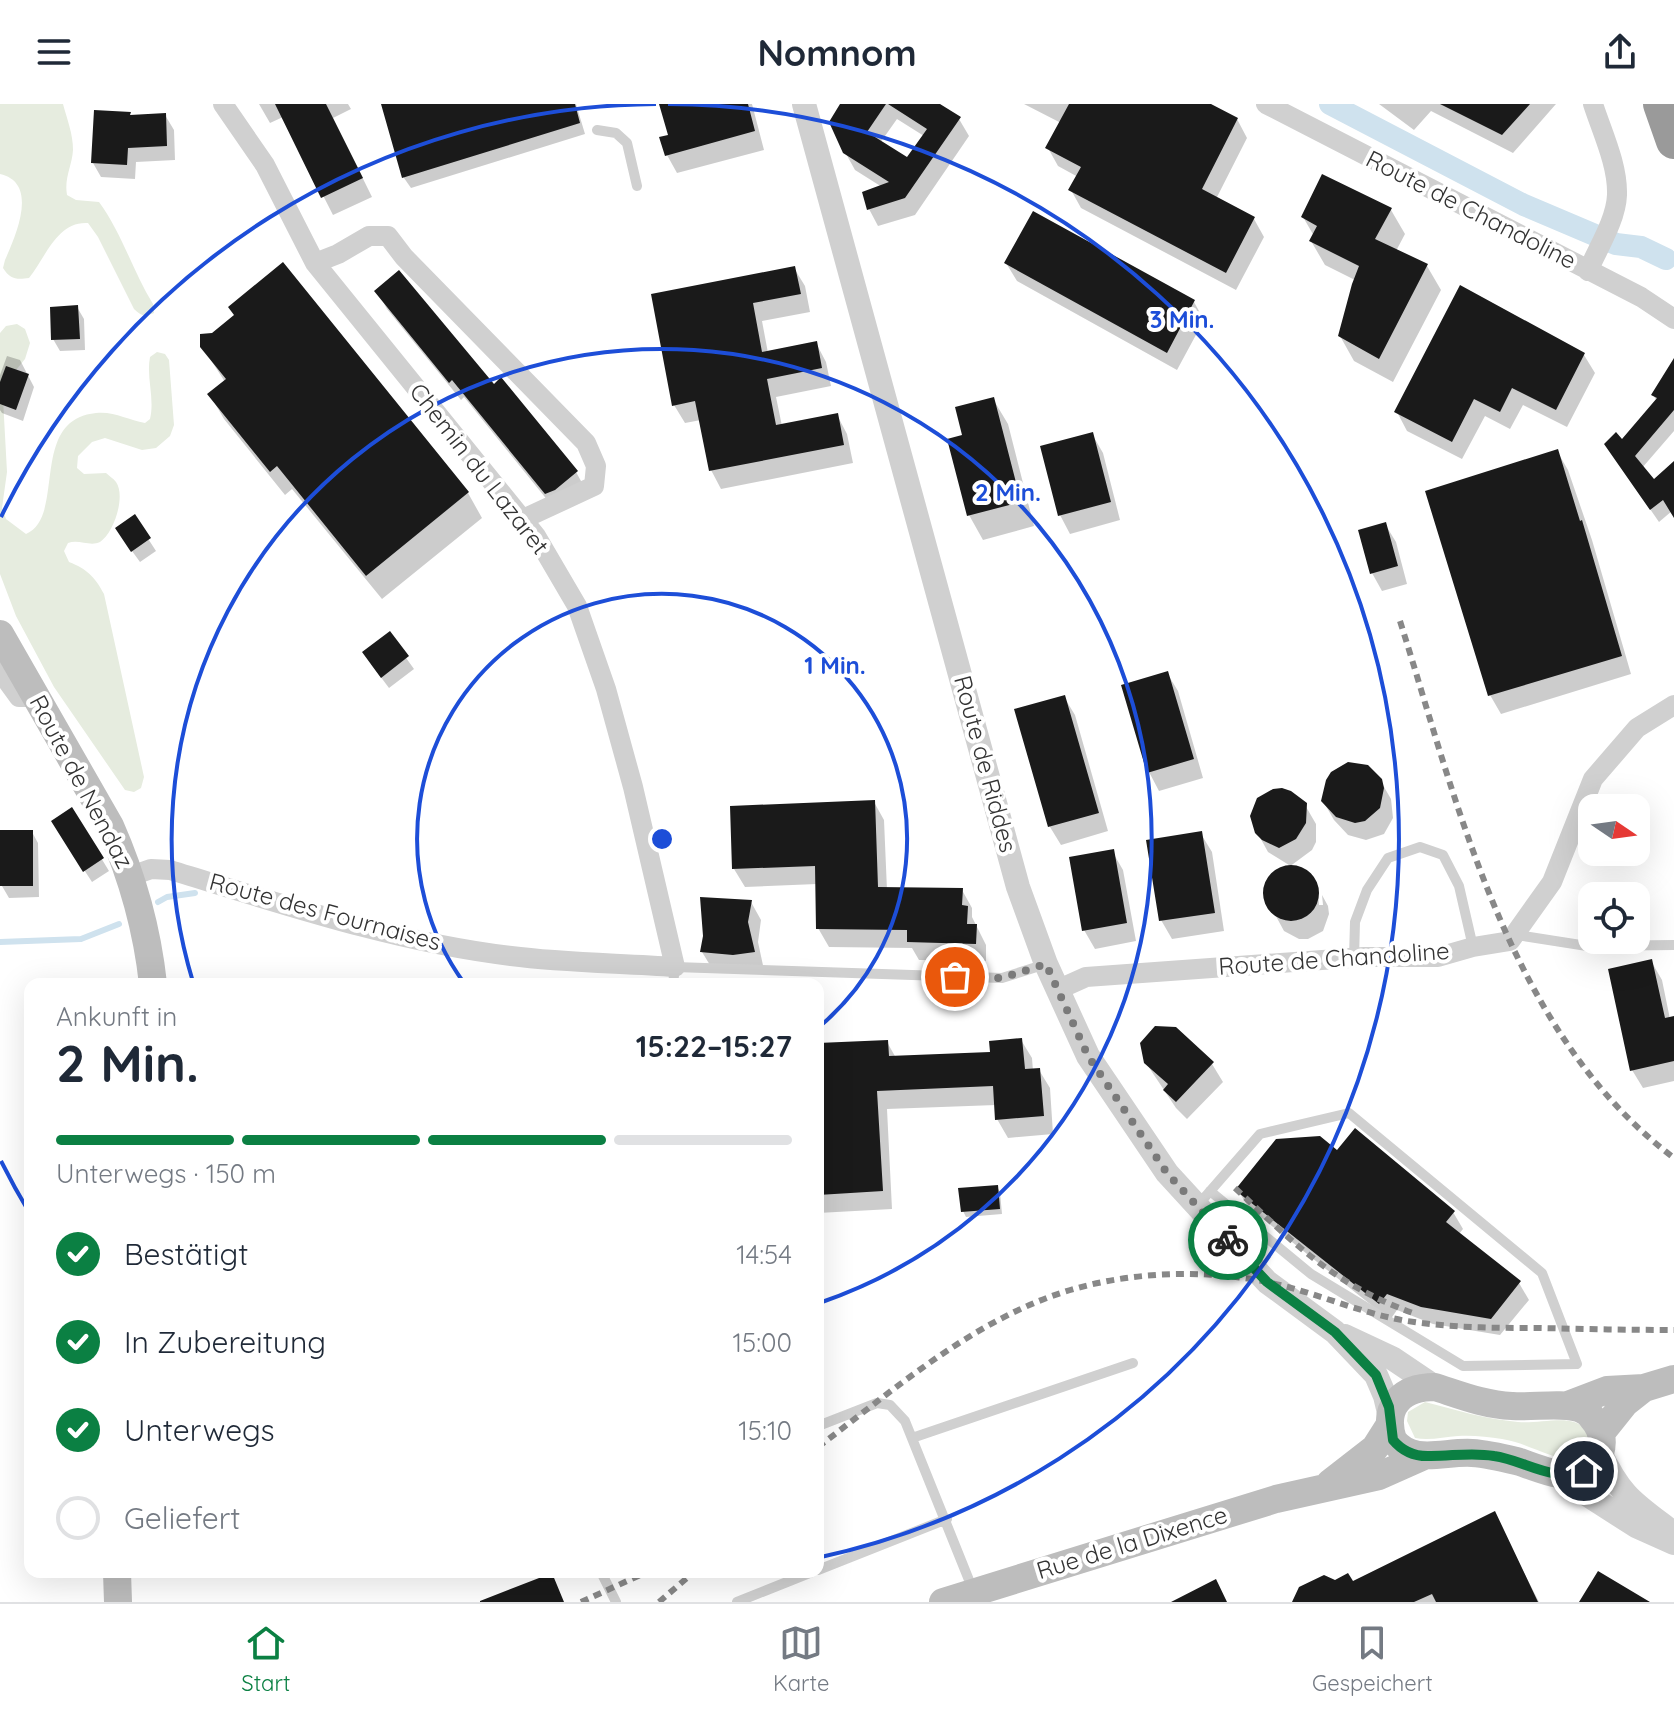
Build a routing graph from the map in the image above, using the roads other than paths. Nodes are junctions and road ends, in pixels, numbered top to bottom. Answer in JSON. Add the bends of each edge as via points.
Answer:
{"nodes":[{"id":1,"x":223,"y":104,"type":"edge"},
{"id":2,"x":804,"y":104,"type":"edge"},
{"id":3,"x":1266,"y":104,"type":"edge"},
{"id":4,"x":1593,"y":104,"type":"edge"},
{"id":5,"x":1661,"y":104,"type":"edge"},
{"id":6,"x":597,"y":130,"type":"dead end"},
{"id":7,"x":1674,"y":141,"type":"edge"},
{"id":8,"x":637,"y":186,"type":"dead end"},
{"id":9,"x":1592,"y":262,"type":"junction"},
{"id":10,"x":315,"y":263,"type":"junction"},
{"id":11,"x":1674,"y":319,"type":"edge"},
{"id":12,"x":523,"y":519,"type":"junction"},
{"id":13,"x":0,"y":634,"type":"edge"},
{"id":14,"x":0,"y":671,"type":"edge"},
{"id":15,"x":34,"y":693,"type":"junction"},
{"id":16,"x":1674,"y":705,"type":"edge"},
{"id":17,"x":141,"y":872,"type":"junction"},
{"id":18,"x":1517,"y":935,"type":"junction"},
{"id":19,"x":1674,"y":945,"type":"edge"},
{"id":20,"x":1473,"y":947,"type":"junction"},
{"id":21,"x":1354,"y":958,"type":"junction"},
{"id":22,"x":1046,"y":964,"type":"junction"},
{"id":23,"x":674,"y":976,"type":"edge"},
{"id":24,"x":152,"y":978,"type":"edge"},
{"id":25,"x":1057,"y":990,"type":"junction"},
{"id":26,"x":1204,"y":1199,"type":"junction"},
{"id":27,"x":1335,"y":1332,"type":"junction"},
{"id":28,"x":1133,"y":1363,"type":"dead end"},
{"id":29,"x":1674,"y":1379,"type":"edge"},
{"id":30,"x":1435,"y":1387,"type":"junction"},
{"id":31,"x":1644,"y":1388,"type":"junction"},
{"id":32,"x":1565,"y":1406,"type":"junction"},
{"id":33,"x":1390,"y":1421,"type":"junction"},
{"id":34,"x":824,"y":1424,"type":"edge"},
{"id":35,"x":912,"y":1438,"type":"junction"},
{"id":36,"x":1601,"y":1442,"type":"junction"},
{"id":37,"x":1424,"y":1456,"type":"junction"},
{"id":38,"x":1558,"y":1476,"type":"junction"},
{"id":39,"x":1322,"y":1488,"type":"junction"},
{"id":40,"x":947,"y":1519,"type":"junction"},
{"id":41,"x":1674,"y":1534,"type":"edge"},
{"id":42,"x":1674,"y":1543,"type":"edge"},
{"id":43,"x":824,"y":1568,"type":"edge"},
{"id":44,"x":117,"y":1578,"type":"edge"},
{"id":45,"x":604,"y":1578,"type":"edge"},
{"id":46,"x":797,"y":1578,"type":"edge"},
{"id":47,"x":974,"y":1591,"type":"junction"},
{"id":48,"x":118,"y":1602,"type":"edge"},
{"id":49,"x":616,"y":1602,"type":"edge"},
{"id":50,"x":737,"y":1602,"type":"edge"},
{"id":51,"x":943,"y":1602,"type":"edge"}],
"edges":[{"from":1,"to":10,"type":"street","name":"Chemin du Lazaret","via":[[259,155]]},
{"from":2,"to":22,"type":"street","name":"Route de Riddes","via":[[1018,887]]},
{"from":3,"to":9,"type":"street","name":"Route de Chandoline"},
{"from":4,"to":9,"type":"street","via":[[1617,195]]},
{"from":5,"to":7,"type":"highway"},
{"from":6,"to":8,"type":"lane","via":[[616,133],[627,143]]},
{"from":9,"to":11,"type":"street","name":"Route de Chandoline"},
{"from":10,"to":12,"type":"street","name":"Chemin du Lazaret"},
{"from":10,"to":12,"type":"street","via":[[369,236],[388,236],[586,443],[596,466],[594,486]]},
{"from":12,"to":23,"type":"street","name":"Chemin du Lazaret","via":[[577,606],[606,689]]},
{"from":13,"to":15,"type":"main road","name":"Route de Nendaz"},
{"from":14,"to":15,"type":"street","via":[[19,697]]},
{"from":15,"to":17,"type":"main road","name":"Route de Nendaz"},
{"from":16,"to":18,"type":"street","via":[[1637,728],[1593,779],[1552,882]]},
{"from":17,"to":23,"type":"street","name":"Route des Fournaises","via":[[170,870],[423,941]]},
{"from":17,"to":24,"type":"main road","name":"Route de Nendaz"},
{"from":18,"to":19,"type":"lane","via":[[1587,946]]},
{"from":18,"to":20,"type":"street","name":"Route de Chandoline"},
{"from":20,"to":21,"type":"street","name":"Route de Chandoline","via":[[1438,957]]},
{"from":20,"to":21,"type":"lane","via":[[1459,886],[1443,855],[1420,847],[1388,858],[1367,890],[1355,922]]},
{"from":21,"to":25,"type":"street","name":"Route de Chandoline","via":[[1086,977]]},
{"from":22,"to":23,"type":"lane","name":"Route des Fournaises","via":[[1002,978]]},
{"from":22,"to":25,"type":"street","name":"Route de Riddes"},
{"from":25,"to":26,"type":"street","name":"Route de Riddes","via":[[1088,1056],[1167,1173]]},
{"from":26,"to":26,"type":"lane","via":[[1260,1134],[1349,1113],[1542,1273],[1577,1364],[1463,1366],[1311,1274]]},
{"from":26,"to":27,"type":"street","name":"Route de Riddes","via":[[1267,1282]]},
{"from":27,"to":30,"type":"street","name":"Route de Riddes","via":[[1392,1358]]},
{"from":27,"to":33,"type":"street","name":"Route de Riddes","via":[[1376,1375]]},
{"from":28,"to":35,"type":"lane"},
{"from":29,"to":31,"type":"main road"},
{"from":30,"to":32,"type":"main road","via":[[1508,1406]]},
{"from":30,"to":33,"type":"main road","via":[[1405,1392]]},
{"from":31,"to":32,"type":"main road","via":[[1607,1390]]},
{"from":31,"to":36,"type":"main road","via":[[1625,1403]]},
{"from":32,"to":36,"type":"main road","via":[[1591,1415]]},
{"from":33,"to":37,"type":"main road","via":[[1398,1447]]},
{"from":33,"to":39,"type":"main road","name":"Rue de la Dixence","via":[[1367,1455]]},
{"from":34,"to":35,"type":"lane","via":[[877,1403],[890,1405]]},
{"from":35,"to":40,"type":"lane"},
{"from":36,"to":38,"type":"main road","via":[[1584,1471]]},
{"from":36,"to":41,"type":"street","via":[[1612,1478],[1624,1495]]},
{"from":37,"to":38,"type":"main road","name":"Rue de la Dixence","via":[[1497,1456]]},
{"from":37,"to":39,"type":"main road","name":"Rue de la Dixence","via":[[1379,1476]]},
{"from":38,"to":42,"type":"street","via":[[1636,1526]]},
{"from":39,"to":47,"type":"main road","name":"Rue de la Dixence"},
{"from":40,"to":43,"type":"lane"},
{"from":40,"to":47,"type":"lane"},
{"from":44,"to":48,"type":"main road"},
{"from":45,"to":49,"type":"lane"},
{"from":46,"to":50,"type":"lane"},
{"from":47,"to":51,"type":"main road","name":"Rue de la Dixence"}]}
